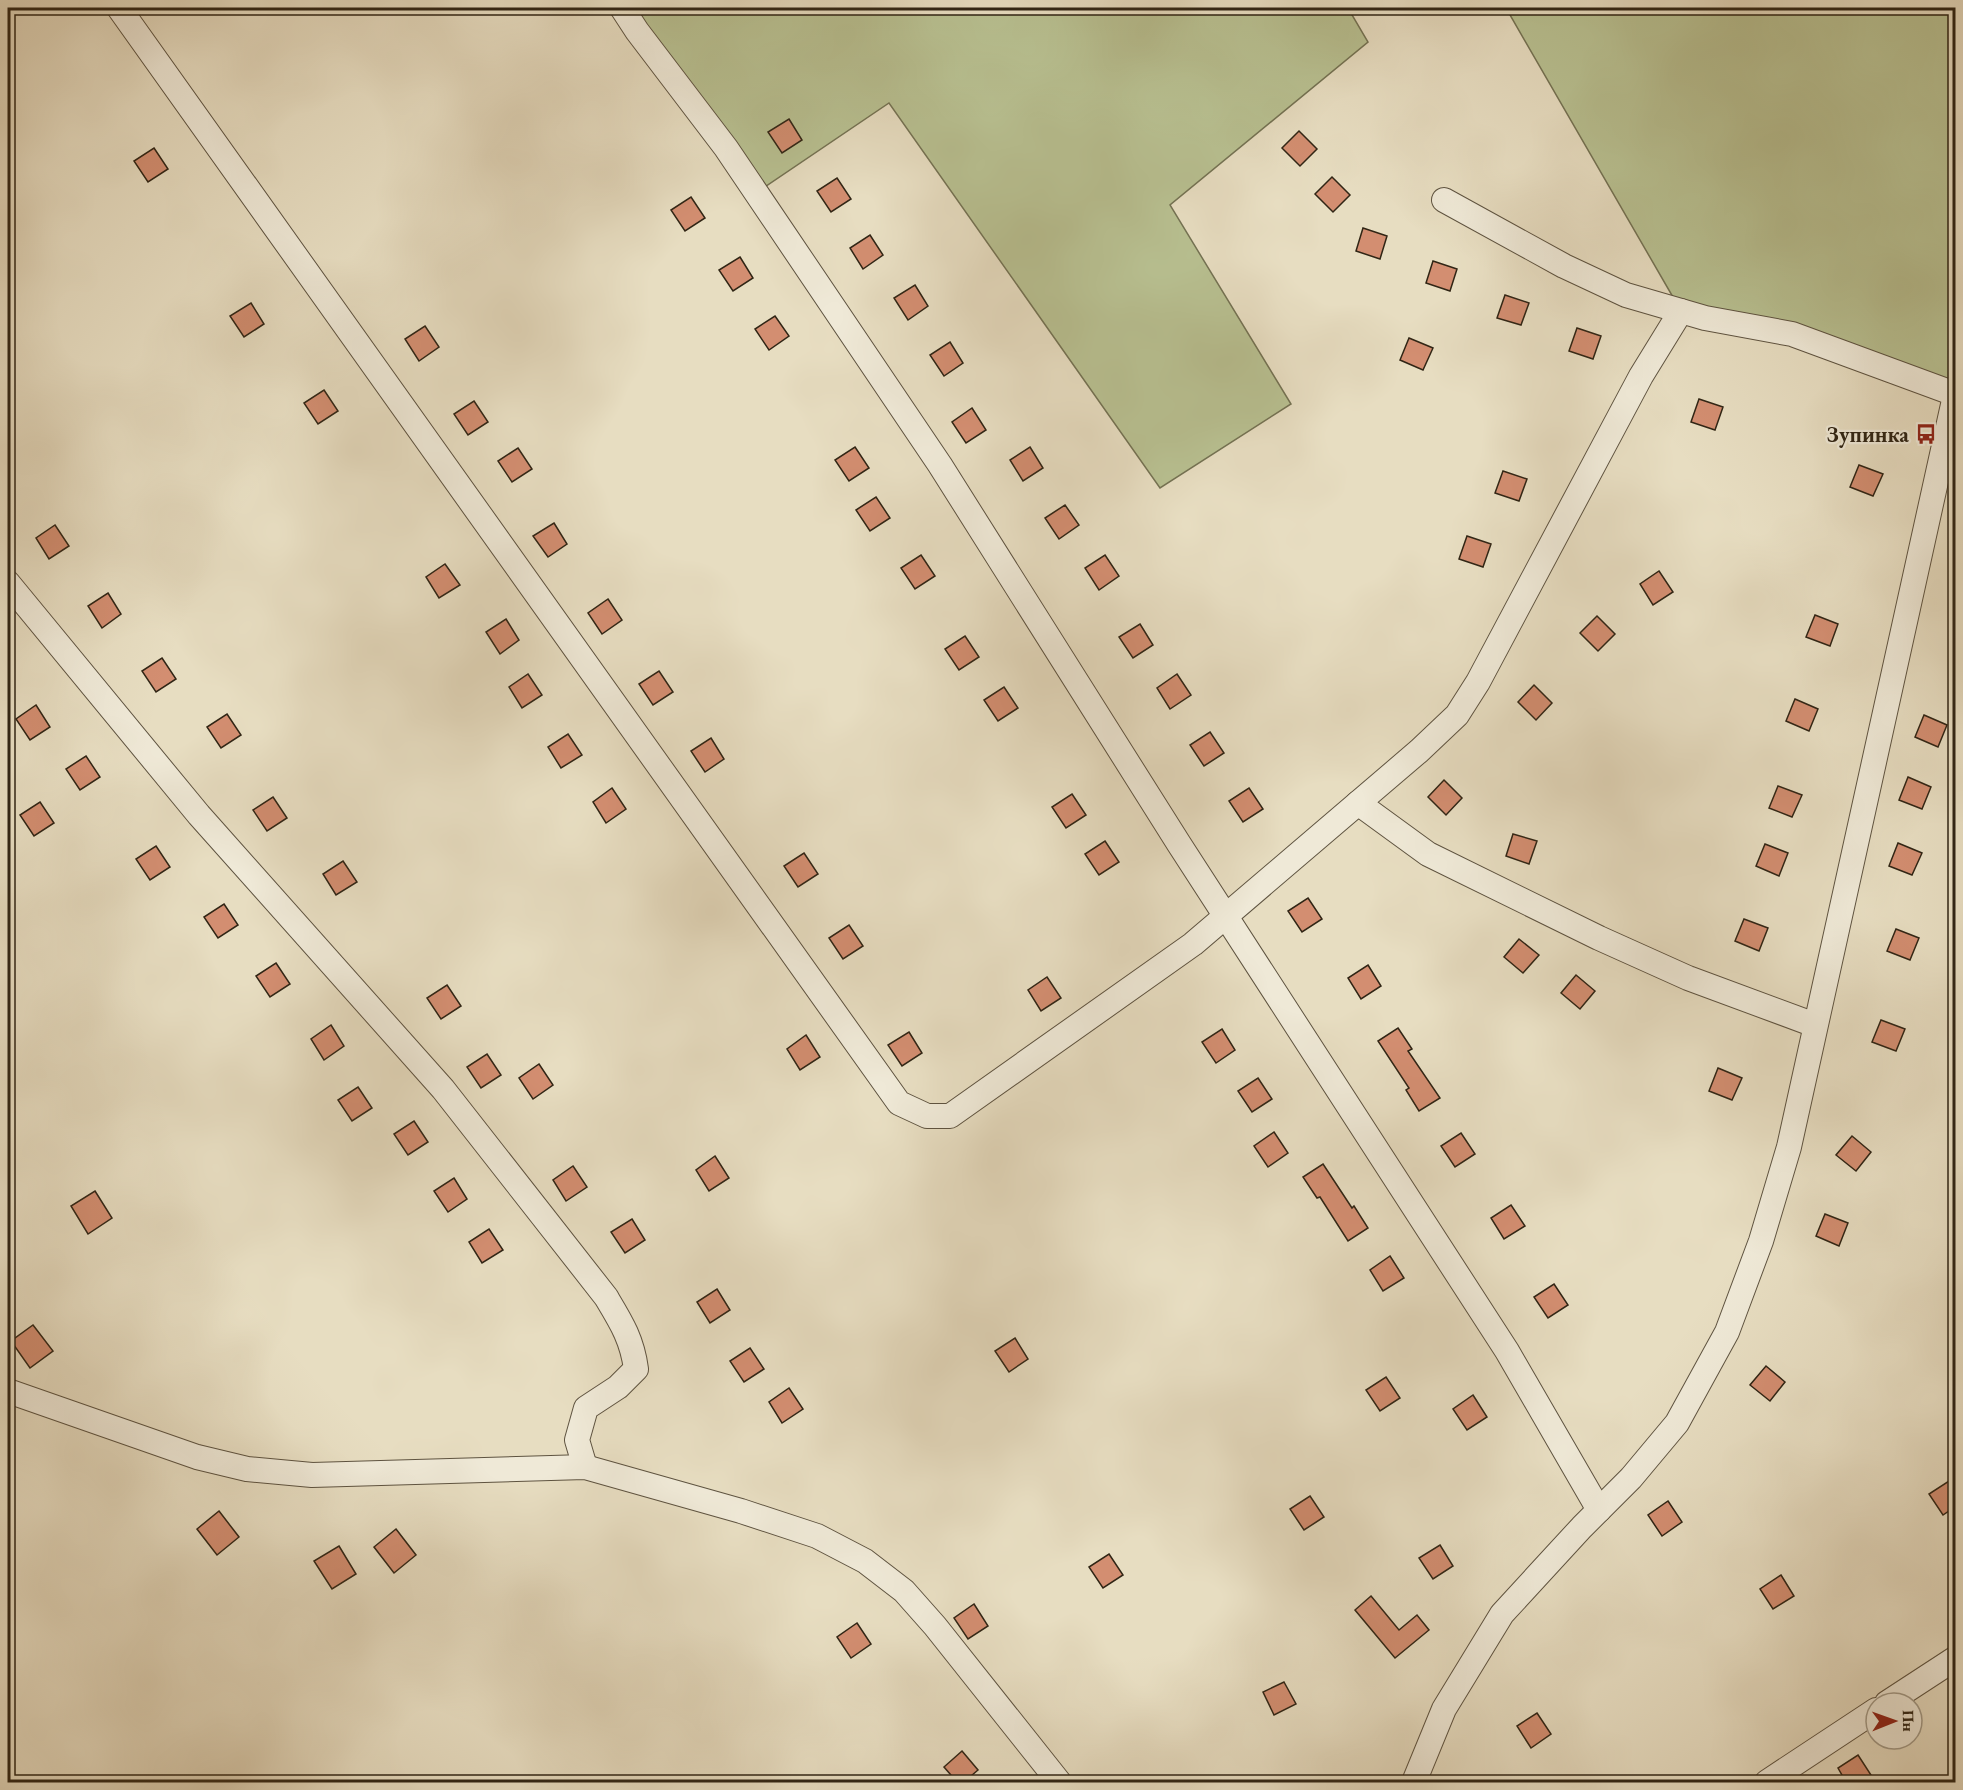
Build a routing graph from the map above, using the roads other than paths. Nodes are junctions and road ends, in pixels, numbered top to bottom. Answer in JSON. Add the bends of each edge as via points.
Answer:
{"nodes":[{"id":1,"x":119,"y":8,"type":"edge"},
{"id":2,"x":622,"y":8,"type":"edge"},
{"id":3,"x":1444,"y":200,"type":"dead end"},
{"id":4,"x":1681,"y":311,"type":"junction"},
{"id":5,"x":1955,"y":392,"type":"edge"},
{"id":6,"x":1947,"y":473,"type":"edge"},
{"id":7,"x":8,"y":583,"type":"edge"},
{"id":8,"x":1358,"y":802,"type":"junction"},
{"id":9,"x":1225,"y":916,"type":"junction"},
{"id":10,"x":1815,"y":1025,"type":"junction"},
{"id":11,"x":8,"y":1391,"type":"edge"},
{"id":12,"x":585,"y":1467,"type":"junction"},
{"id":13,"x":1599,"y":1510,"type":"junction"},
{"id":14,"x":1956,"y":1658,"type":"edge"},
{"id":15,"x":1905,"y":1691,"type":"edge"},
{"id":16,"x":1864,"y":1718,"type":"edge"},
{"id":17,"x":1059,"y":1782,"type":"edge"},
{"id":18,"x":1414,"y":1782,"type":"edge"},
{"id":19,"x":1767,"y":1782,"type":"edge"}],
"edges":[{"from":1,"to":9,"type":"street","via":[[899,1103],[927,1116],[950,1116],[1193,944]]},
{"from":2,"to":9,"type":"street","via":[[726,148],[940,465]]},
{"from":3,"to":4,"type":"street","via":[[1564,266],[1626,295]]},
{"from":4,"to":5,"type":"street","via":[[1792,334]]},
{"from":4,"to":8,"type":"street","via":[[1641,375],[1457,715]]},
{"from":5,"to":6,"type":"street"},
{"from":6,"to":10,"type":"street"},
{"from":7,"to":12,"type":"street","via":[[199,815],[443,1089],[606,1297],[633,1347],[636,1369],[618,1387],[586,1408],[577,1440]]},
{"from":8,"to":9,"type":"street"},
{"from":8,"to":10,"type":"street","via":[[1428,854],[1588,933],[1688,978]]},
{"from":9,"to":13,"type":"street","via":[[1508,1352]]},
{"from":10,"to":13,"type":"street","via":[[1789,1147],[1761,1241],[1727,1332],[1677,1423]]},
{"from":11,"to":12,"type":"street","via":[[197,1457],[247,1469],[312,1475]]},
{"from":12,"to":17,"type":"street","via":[[817,1536],[865,1561],[904,1591],[935,1626]]},
{"from":13,"to":18,"type":"street","via":[[1502,1614],[1444,1709]]},
{"from":14,"to":15,"type":"street"},
{"from":16,"to":19,"type":"street"}]}
